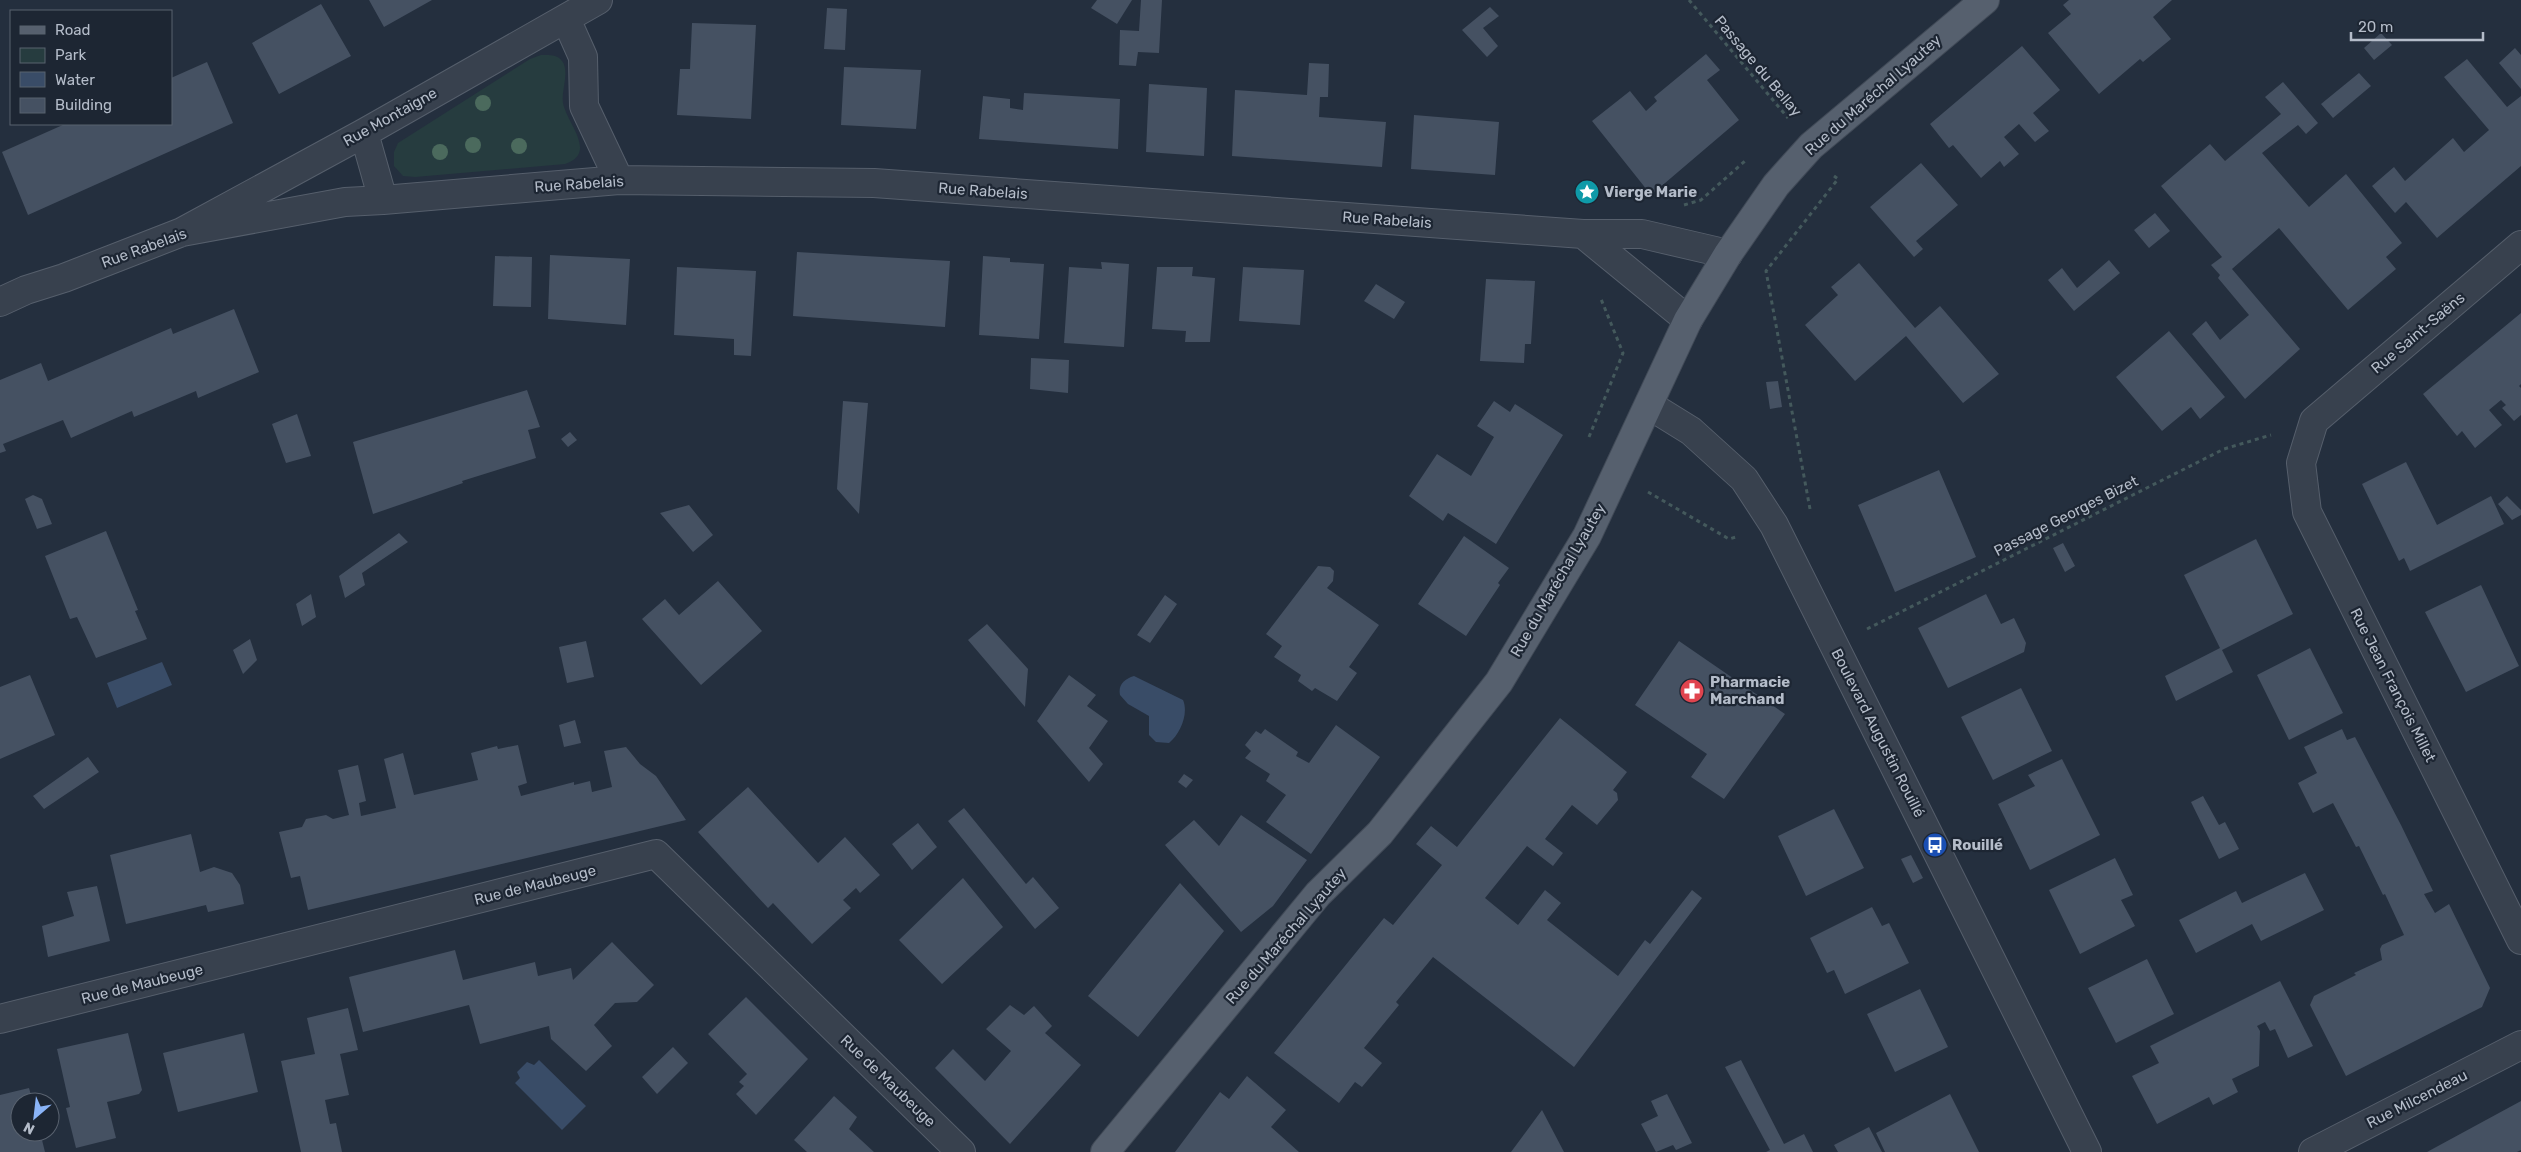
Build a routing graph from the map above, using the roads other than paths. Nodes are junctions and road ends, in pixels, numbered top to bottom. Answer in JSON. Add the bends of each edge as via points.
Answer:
{"nodes":[{"id":1,"x":598,"y":0,"type":"edge"},
{"id":2,"x":1985,"y":0,"type":"edge"},
{"id":3,"x":566,"y":18,"type":"junction"},
{"id":4,"x":364,"y":133,"type":"junction"},
{"id":5,"x":619,"y":180,"type":"junction"},
{"id":6,"x":383,"y":200,"type":"junction"},
{"id":7,"x":182,"y":232,"type":"junction"},
{"id":8,"x":1583,"y":234,"type":"junction"},
{"id":9,"x":2521,"y":245,"type":"edge"},
{"id":10,"x":1728,"y":254,"type":"junction"},
{"id":11,"x":0,"y":302,"type":"edge"},
{"id":12,"x":1688,"y":320,"type":"junction"},
{"id":13,"x":1649,"y":405,"type":"junction"},
{"id":14,"x":2314,"y":421,"type":"joint"},
{"id":15,"x":2521,"y":940,"type":"edge"},
{"id":16,"x":0,"y":1019,"type":"edge"},
{"id":17,"x":2521,"y":1045,"type":"edge"},
{"id":18,"x":961,"y":1152,"type":"edge"},
{"id":19,"x":1105,"y":1152,"type":"edge"},
{"id":20,"x":2087,"y":1152,"type":"edge"},
{"id":21,"x":2313,"y":1152,"type":"edge"}],
"edges":[{"from":1,"to":3,"type":"street","name":"Rue Montaigne"},
{"from":2,"to":10,"type":"main road","name":"Rue du Maréchal Lyautey","via":[[1811,146],[1776,185]]},
{"from":3,"to":4,"type":"street","name":"Rue Montaigne"},
{"from":3,"to":5,"type":"street","via":[[583,57],[584,106]]},
{"from":4,"to":6,"type":"street"},
{"from":4,"to":7,"type":"street","name":"Rue Montaigne"},
{"from":5,"to":6,"type":"street","name":"Rue Rabelais"},
{"from":5,"to":8,"type":"street","name":"Rue Rabelais","via":[[874,183]]},
{"from":6,"to":7,"type":"street","name":"Rue Rabelais","via":[[345,202]]},
{"from":7,"to":11,"type":"street","name":"Rue Rabelais"},
{"from":8,"to":10,"type":"street","name":"Rue Rabelais","via":[[1642,234]]},
{"from":8,"to":12,"type":"street"},
{"from":9,"to":14,"type":"street","name":"Rue Saint-Saëns"},
{"from":10,"to":12,"type":"main road","name":"Rue du Maréchal Lyautey"},
{"from":12,"to":13,"type":"main road","name":"Rue du Maréchal Lyautey"},
{"from":13,"to":19,"type":"main road","name":"Rue du Maréchal Lyautey","via":[[1587,536],[1499,682],[1380,833],[1318,894]]},
{"from":13,"to":20,"type":"street","name":"Boulevard Augustin Rouillé","via":[[1691,431],[1744,479],[1774,525]]},
{"from":14,"to":15,"type":"street","name":"Rue Jean François Millet","via":[[2301,463],[2307,512]]},
{"from":16,"to":18,"type":"street","name":"Rue de Maubeuge","via":[[656,854]]},
{"from":17,"to":21,"type":"street","name":"Rue Milcendeau"}]}
